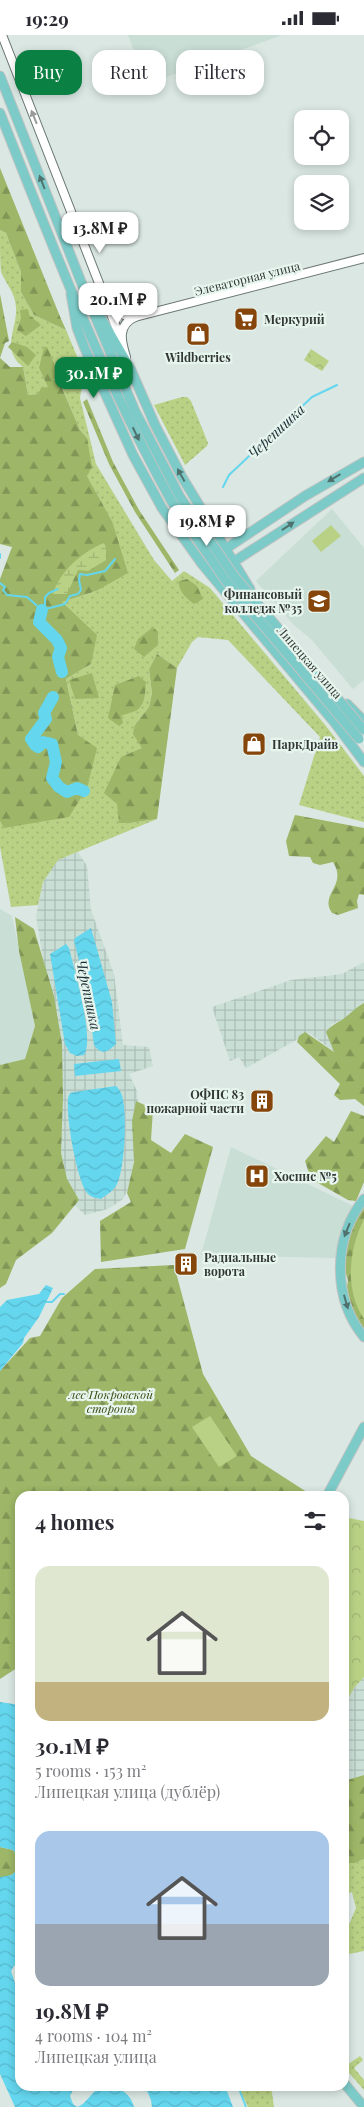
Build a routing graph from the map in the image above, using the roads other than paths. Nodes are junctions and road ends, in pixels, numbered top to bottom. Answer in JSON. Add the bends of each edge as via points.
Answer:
{"nodes":[{"id":1,"x":2,"y":35,"type":"edge"},
{"id":2,"x":0,"y":76,"type":"edge"},
{"id":3,"x":0,"y":113,"type":"edge"},
{"id":4,"x":364,"y":259,"type":"edge"},
{"id":5,"x":86,"y":292,"type":"junction"},
{"id":6,"x":71,"y":294,"type":"junction"},
{"id":7,"x":108,"y":303,"type":"junction"},
{"id":8,"x":136,"y":317,"type":"junction"},
{"id":9,"x":122,"y":342,"type":"junction"},
{"id":10,"x":130,"y":371,"type":"junction"},
{"id":11,"x":364,"y":462,"type":"edge"},
{"id":12,"x":364,"y":477,"type":"edge"},
{"id":13,"x":176,"y":500,"type":"junction"},
{"id":14,"x":202,"y":510,"type":"junction"},
{"id":15,"x":173,"y":524,"type":"junction"},
{"id":16,"x":225,"y":550,"type":"junction"},
{"id":17,"x":232,"y":563,"type":"junction"},
{"id":18,"x":202,"y":564,"type":"junction"},
{"id":19,"x":212,"y":576,"type":"junction"},
{"id":20,"x":364,"y":722,"type":"edge"},
{"id":21,"x":364,"y":730,"type":"edge"},
{"id":22,"x":350,"y":742,"type":"junction"},
{"id":23,"x":362,"y":742,"type":"edge"},
{"id":24,"x":364,"y":762,"type":"edge"},
{"id":25,"x":364,"y":1199,"type":"edge"},
{"id":26,"x":364,"y":1337,"type":"edge"},
{"id":27,"x":364,"y":1427,"type":"edge"},
{"id":28,"x":330,"y":1491,"type":"edge"},
{"id":29,"x":349,"y":2089,"type":"edge"},
{"id":30,"x":364,"y":2107,"type":"edge"}],
"edges":[{"from":7,"to":1,"type":"street","one_way":true},
{"from":5,"to":2,"type":"main road","name":"Липецкая улица","one_way":true},
{"from":3,"to":6,"type":"main road","name":"Липецкая улица"},
{"from":4,"to":8,"type":"street","name":"Элеваторная улица"},
{"from":5,"to":10,"type":"main road"},
{"from":5,"to":13,"type":"main road","name":"Липецкая улица","via":[[96,322]]},
{"from":6,"to":13,"type":"main road","name":"Липецкая улица","one_way":true,"via":[[137,437]]},
{"from":6,"to":15,"type":"main road","via":[[85,349],[112,412]]},
{"from":7,"to":8,"type":"street","via":[[118,312]]},
{"from":7,"to":9,"type":"street"},
{"from":8,"to":9,"type":"street","via":[[125,325]]},
{"from":9,"to":10,"type":"street"},
{"from":14,"to":10,"type":"main road","one_way":true,"via":[[155,425]]},
{"from":11,"to":16,"type":"main road","one_way":true,"via":[[305,496]]},
{"from":17,"to":12,"type":"main road","one_way":true},
{"from":13,"to":21,"type":"main road","name":"Липецкая улица","bridge":true,"via":[[240,584]]},
{"from":13,"to":23,"type":"main road","name":"Липецкая улица","bridge":true,"via":[[226,581]]},
{"from":14,"to":15,"type":"street","via":[[203,523],[195,533],[183,533]]},
{"from":14,"to":16,"type":"main road"},
{"from":15,"to":18,"type":"main road"},
{"from":16,"to":17,"type":"main road"},
{"from":16,"to":18,"type":"main road"},
{"from":17,"to":19,"type":"main road"},
{"from":17,"to":20,"type":"main road","via":[[289,637]]},
{"from":18,"to":19,"type":"main road"},
{"from":19,"to":22,"type":"main road"},
{"from":20,"to":22,"type":"street","via":[[352,728]]},
{"from":22,"to":24,"type":"main road"},
{"from":25,"to":26,"type":"main road","one_way":true,"via":[[346,1231],[340,1263],[344,1297],[351,1318]]},
{"from":27,"to":28,"type":"main road"},
{"from":29,"to":30,"type":"main road"}]}
